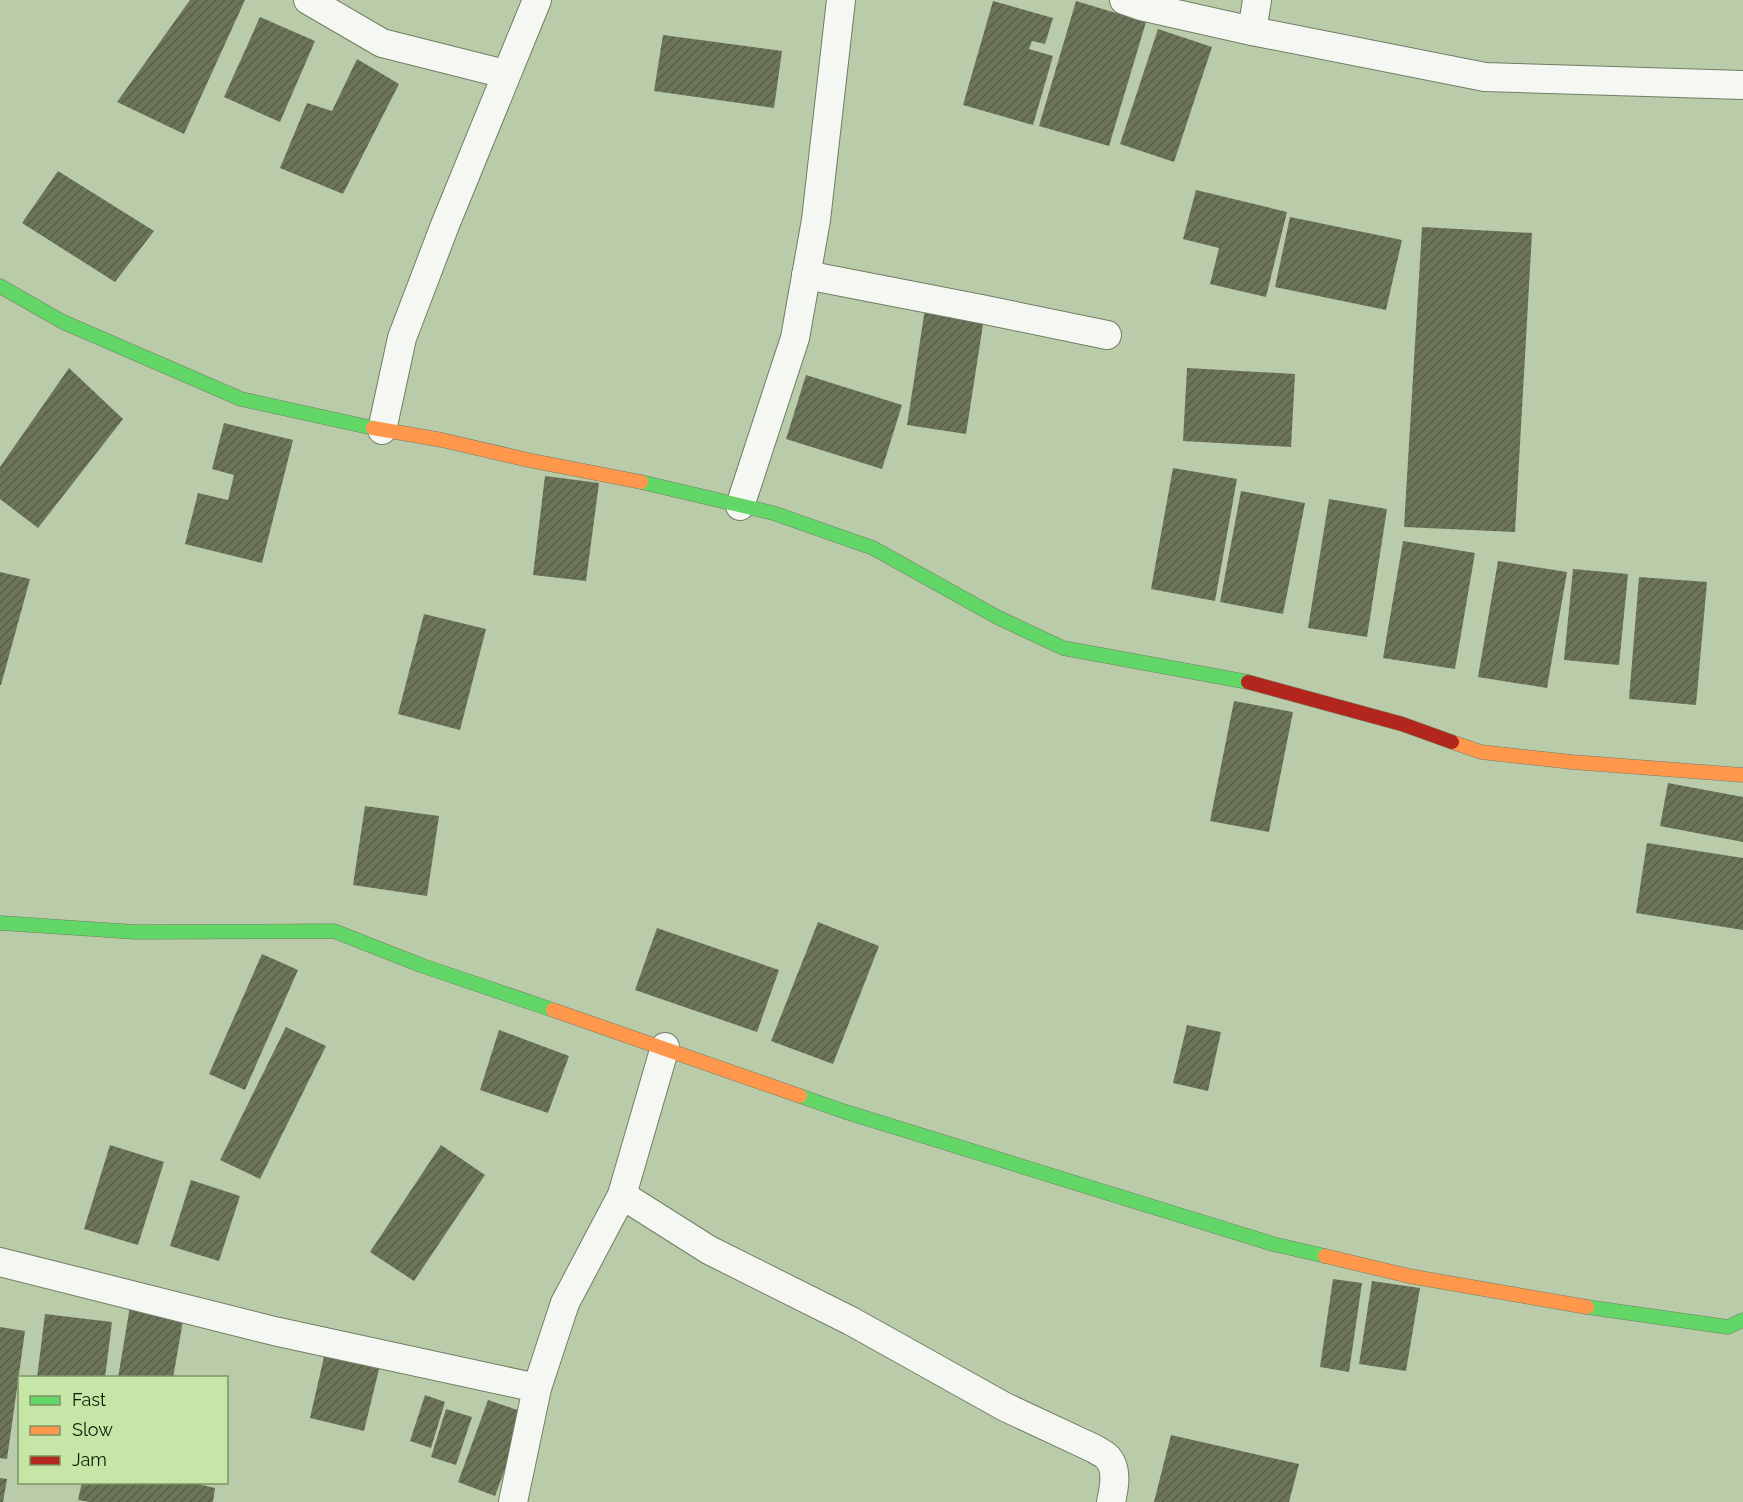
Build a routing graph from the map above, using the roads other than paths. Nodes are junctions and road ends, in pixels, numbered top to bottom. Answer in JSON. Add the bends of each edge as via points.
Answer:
{"nodes":[{"id":1,"x":308,"y":0,"type":"edge"},
{"id":2,"x":537,"y":0,"type":"edge"},
{"id":3,"x":841,"y":0,"type":"edge"},
{"id":4,"x":1124,"y":0,"type":"edge"},
{"id":5,"x":1257,"y":0,"type":"edge"},
{"id":6,"x":1252,"y":31,"type":"junction"},
{"id":7,"x":505,"y":74,"type":"junction"},
{"id":8,"x":1743,"y":86,"type":"edge"},
{"id":9,"x":806,"y":275,"type":"junction"},
{"id":10,"x":0,"y":286,"type":"edge"},
{"id":11,"x":1107,"y":335,"type":"dead end"},
{"id":12,"x":382,"y":430,"type":"junction"},
{"id":13,"x":740,"y":506,"type":"junction"},
{"id":14,"x":1743,"y":775,"type":"edge"},
{"id":15,"x":0,"y":923,"type":"edge"},
{"id":16,"x":665,"y":1047,"type":"junction"},
{"id":17,"x":622,"y":1194,"type":"junction"},
{"id":18,"x":0,"y":1262,"type":"edge"},
{"id":19,"x":1743,"y":1320,"type":"edge"},
{"id":20,"x":537,"y":1388,"type":"junction"},
{"id":21,"x":513,"y":1502,"type":"edge"},
{"id":22,"x":1111,"y":1502,"type":"edge"}],
"edges":[{"from":1,"to":7,"type":"street","via":[[381,43]]},
{"from":2,"to":7,"type":"street"},
{"from":3,"to":9,"type":"street"},
{"from":4,"to":6,"type":"street"},
{"from":5,"to":6,"type":"street"},
{"from":6,"to":8,"type":"street","via":[[1485,77]]},
{"from":7,"to":12,"type":"street","via":[[402,338]]},
{"from":9,"to":11,"type":"street"},
{"from":9,"to":13,"type":"street","via":[[795,338]]},
{"from":10,"to":12,"type":"street","via":[[63,322],[241,399]]},
{"from":12,"to":13,"type":"street","via":[[624,478]]},
{"from":13,"to":14,"type":"street","via":[[773,513],[873,548],[997,617],[1063,648],[1264,685],[1402,724],[1481,752]]},
{"from":15,"to":16,"type":"street","via":[[136,932],[334,931],[423,966]]},
{"from":16,"to":17,"type":"street"},
{"from":16,"to":19,"type":"street","via":[[846,1112],[1273,1244],[1409,1276],[1625,1314],[1728,1327]]},
{"from":17,"to":20,"type":"street","via":[[565,1303]]},
{"from":17,"to":22,"type":"street","via":[[709,1250],[851,1321],[1005,1407],[1095,1449],[1109,1458],[1113,1469],[1115,1486]]},
{"from":18,"to":20,"type":"street","via":[[274,1332]]},
{"from":20,"to":21,"type":"street"}]}
